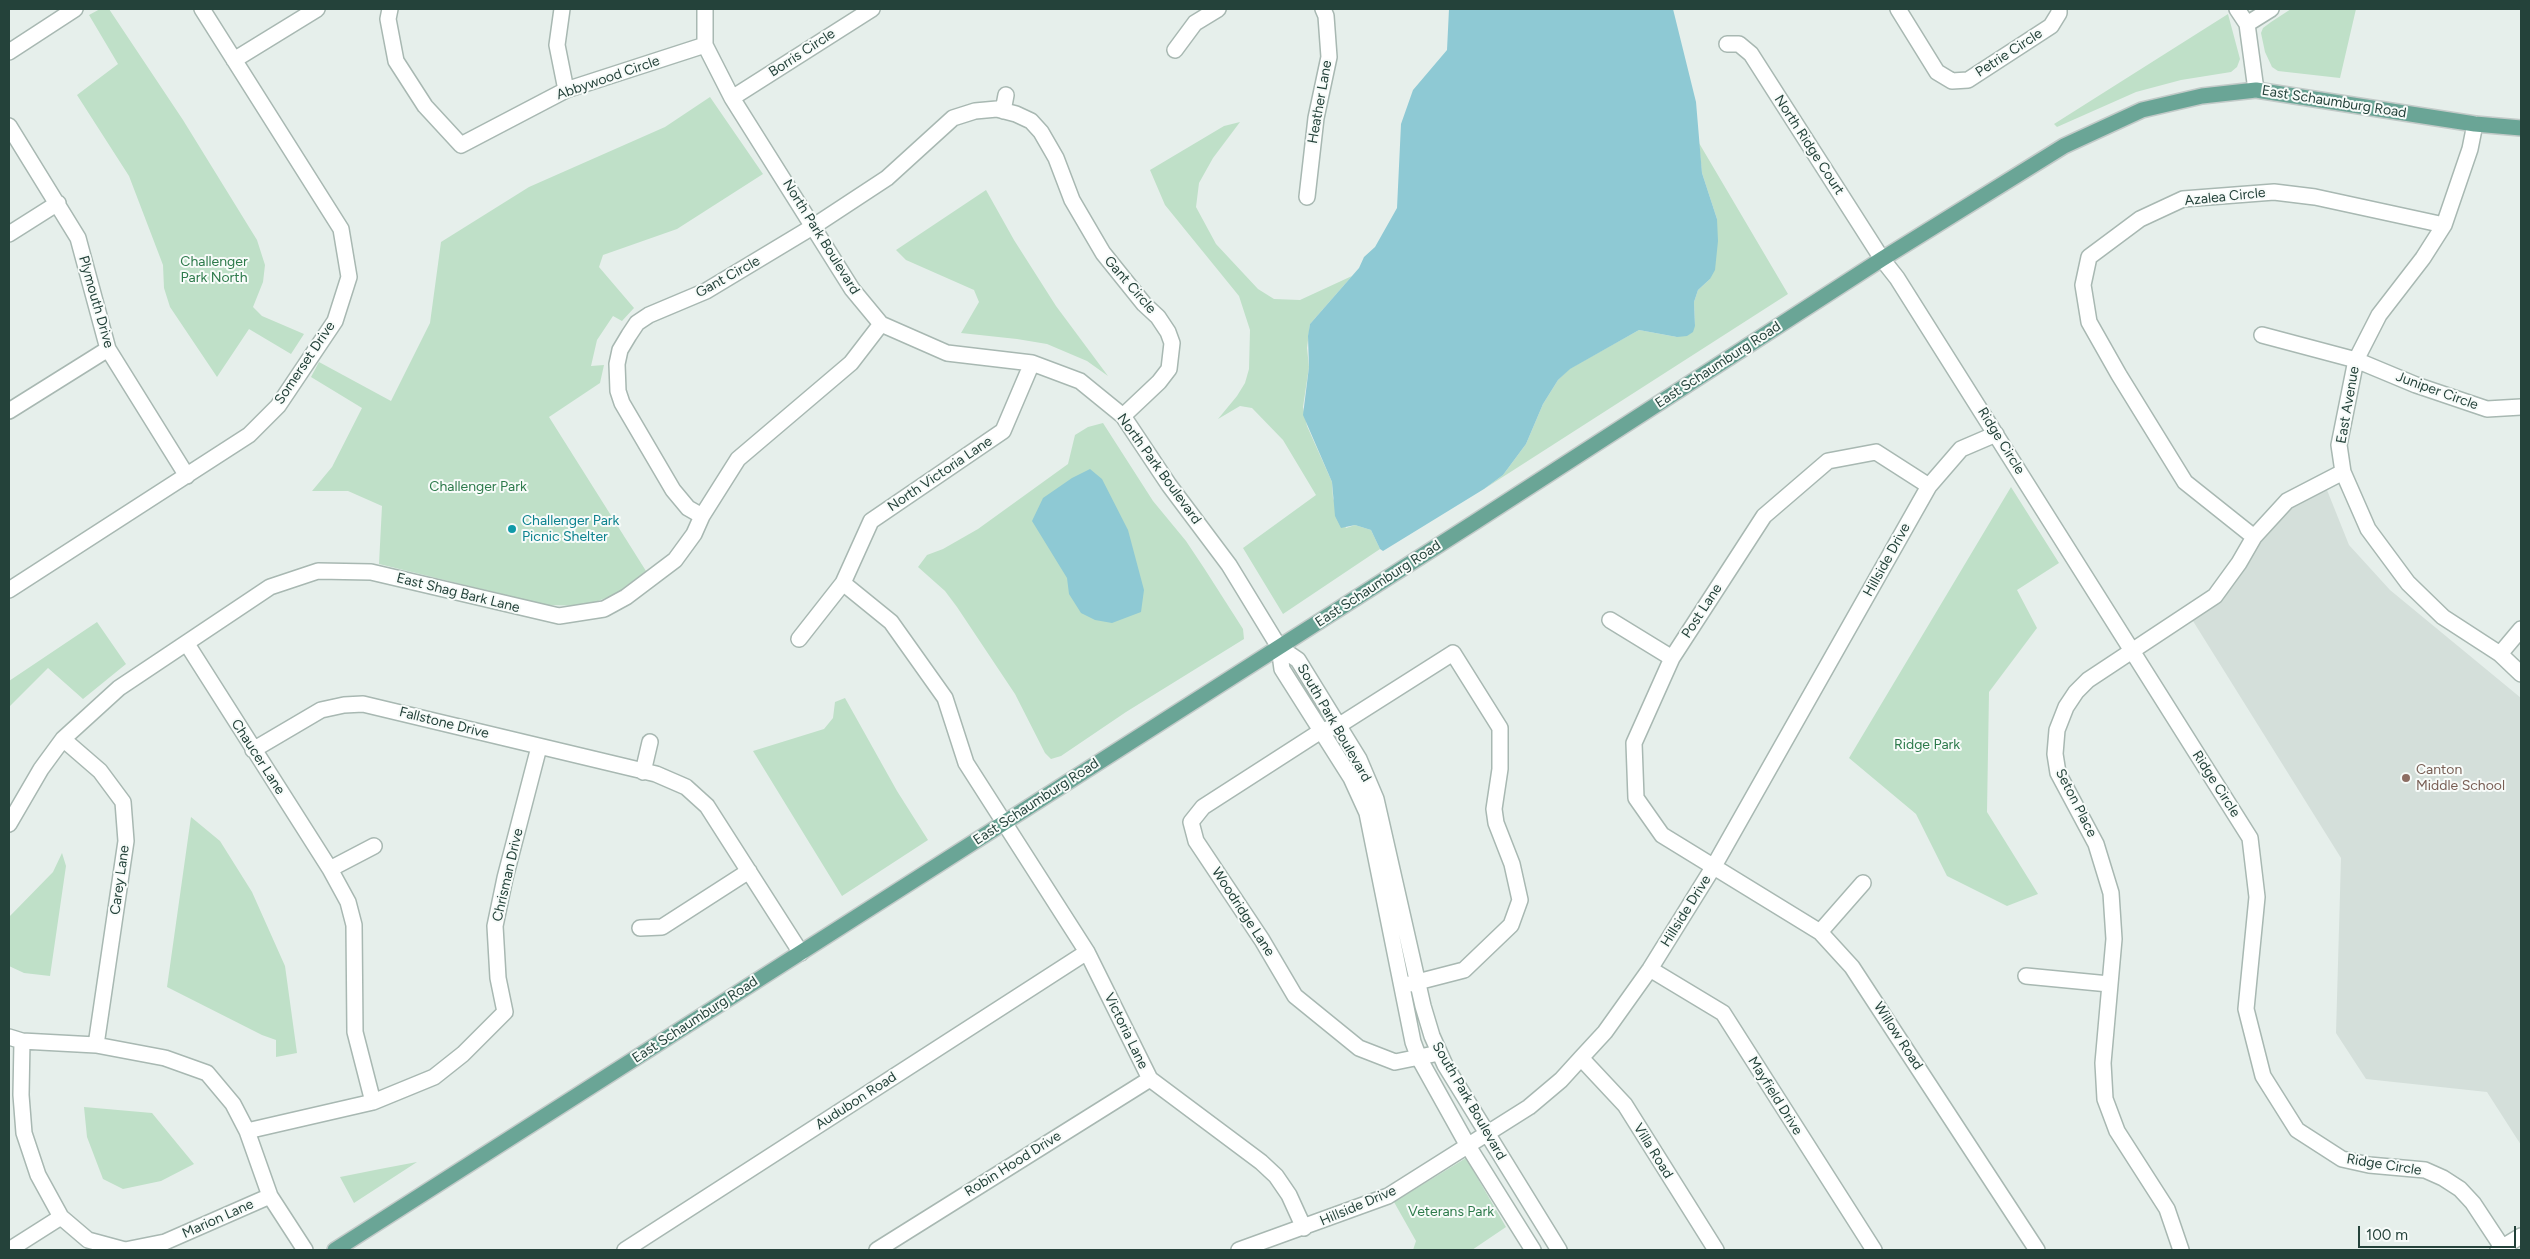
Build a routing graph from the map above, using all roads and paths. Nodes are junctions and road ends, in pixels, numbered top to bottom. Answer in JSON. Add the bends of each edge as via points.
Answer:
{"nodes":[{"id":1,"x":75,"y":9,"type":"edge"},
{"id":2,"x":202,"y":9,"type":"edge"},
{"id":3,"x":317,"y":9,"type":"edge"},
{"id":4,"x":390,"y":9,"type":"edge"},
{"id":5,"x":562,"y":9,"type":"edge"},
{"id":6,"x":706,"y":9,"type":"edge"},
{"id":7,"x":872,"y":9,"type":"edge"},
{"id":8,"x":1218,"y":9,"type":"edge"},
{"id":9,"x":1322,"y":9,"type":"edge"},
{"id":10,"x":1898,"y":9,"type":"edge"},
{"id":11,"x":2237,"y":9,"type":"edge"},
{"id":12,"x":2271,"y":9,"type":"edge"},
{"id":13,"x":2063,"y":13,"type":"edge"},
{"id":14,"x":2247,"y":24,"type":"junction"},
{"id":15,"x":1726,"y":44,"type":"dead end"},
{"id":16,"x":705,"y":45,"type":"junction"},
{"id":17,"x":1175,"y":50,"type":"dead end"},
{"id":18,"x":9,"y":52,"type":"edge"},
{"id":19,"x":234,"y":60,"type":"junction"},
{"id":20,"x":566,"y":90,"type":"junction"},
{"id":21,"x":2256,"y":90,"type":"junction"},
{"id":22,"x":1006,"y":95,"type":"dead end"},
{"id":23,"x":732,"y":98,"type":"junction"},
{"id":24,"x":1003,"y":110,"type":"junction"},
{"id":25,"x":2475,"y":124,"type":"junction"},
{"id":26,"x":9,"y":126,"type":"edge"},
{"id":27,"x":2521,"y":128,"type":"edge"},
{"id":28,"x":2521,"y":138,"type":"edge"},
{"id":29,"x":1307,"y":197,"type":"dead end"},
{"id":30,"x":58,"y":203,"type":"junction"},
{"id":31,"x":2444,"y":225,"type":"junction"},
{"id":32,"x":814,"y":226,"type":"junction"},
{"id":33,"x":9,"y":234,"type":"edge"},
{"id":34,"x":1882,"y":259,"type":"junction"},
{"id":35,"x":881,"y":324,"type":"junction"},
{"id":36,"x":2262,"y":336,"type":"dead end"},
{"id":37,"x":108,"y":349,"type":"junction"},
{"id":38,"x":2356,"y":360,"type":"junction"},
{"id":39,"x":1032,"y":363,"type":"junction"},
{"id":40,"x":2521,"y":407,"type":"edge"},
{"id":41,"x":9,"y":411,"type":"edge"},
{"id":42,"x":1123,"y":416,"type":"junction"},
{"id":43,"x":1996,"y":434,"type":"junction"},
{"id":44,"x":2343,"y":472,"type":"junction"},
{"id":45,"x":187,"y":476,"type":"junction"},
{"id":46,"x":1929,"y":486,"type":"junction"},
{"id":47,"x":702,"y":516,"type":"junction"},
{"id":48,"x":2254,"y":536,"type":"junction"},
{"id":49,"x":843,"y":583,"type":"junction"},
{"id":50,"x":9,"y":590,"type":"edge"},
{"id":51,"x":1610,"y":620,"type":"dead end"},
{"id":52,"x":2521,"y":629,"type":"edge"},
{"id":53,"x":798,"y":639,"type":"dead end"},
{"id":54,"x":188,"y":644,"type":"junction"},
{"id":55,"x":1279,"y":647,"type":"junction"},
{"id":56,"x":2131,"y":652,"type":"junction"},
{"id":57,"x":2500,"y":654,"type":"junction"},
{"id":58,"x":1672,"y":658,"type":"junction"},
{"id":59,"x":2521,"y":674,"type":"edge"},
{"id":60,"x":1338,"y":726,"type":"junction"},
{"id":61,"x":1321,"y":731,"type":"junction"},
{"id":62,"x":63,"y":739,"type":"junction"},
{"id":63,"x":650,"y":742,"type":"dead end"},
{"id":64,"x":540,"y":747,"type":"junction"},
{"id":65,"x":254,"y":750,"type":"junction"},
{"id":66,"x":643,"y":772,"type":"junction"},
{"id":67,"x":1003,"y":823,"type":"junction"},
{"id":68,"x":9,"y":824,"type":"edge"},
{"id":69,"x":374,"y":846,"type":"dead end"},
{"id":70,"x":1714,"y":866,"type":"junction"},
{"id":71,"x":330,"y":869,"type":"junction"},
{"id":72,"x":749,"y":871,"type":"junction"},
{"id":73,"x":1863,"y":883,"type":"dead end"},
{"id":74,"x":640,"y":928,"type":"dead end"},
{"id":75,"x":1820,"y":932,"type":"junction"},
{"id":76,"x":1088,"y":952,"type":"junction"},
{"id":77,"x":801,"y":953,"type":"junction"},
{"id":78,"x":1650,"y":969,"type":"junction"},
{"id":79,"x":2026,"y":976,"type":"dead end"},
{"id":80,"x":1418,"y":982,"type":"junction"},
{"id":81,"x":2109,"y":984,"type":"junction"},
{"id":82,"x":1402,"y":986,"type":"junction"},
{"id":83,"x":15,"y":1039,"type":"edge"},
{"id":84,"x":96,"y":1045,"type":"junction"},
{"id":85,"x":1439,"y":1052,"type":"junction"},
{"id":86,"x":1419,"y":1058,"type":"junction"},
{"id":87,"x":1581,"y":1058,"type":"junction"},
{"id":88,"x":1150,"y":1079,"type":"junction"},
{"id":89,"x":373,"y":1102,"type":"junction"},
{"id":90,"x":247,"y":1132,"type":"junction"},
{"id":91,"x":1486,"y":1134,"type":"junction"},
{"id":92,"x":1468,"y":1146,"type":"junction"},
{"id":93,"x":270,"y":1196,"type":"junction"},
{"id":94,"x":61,"y":1217,"type":"junction"},
{"id":95,"x":1304,"y":1228,"type":"junction"},
{"id":96,"x":2521,"y":1236,"type":"edge"},
{"id":97,"x":2502,"y":1249,"type":"edge"},
{"id":98,"x":9,"y":1250,"type":"edge"},
{"id":99,"x":305,"y":1250,"type":"edge"},
{"id":100,"x":335,"y":1250,"type":"edge"},
{"id":101,"x":625,"y":1250,"type":"edge"},
{"id":102,"x":877,"y":1250,"type":"edge"},
{"id":103,"x":1240,"y":1250,"type":"edge"},
{"id":104,"x":1533,"y":1250,"type":"edge"},
{"id":105,"x":1559,"y":1250,"type":"edge"},
{"id":106,"x":1716,"y":1250,"type":"edge"},
{"id":107,"x":1874,"y":1250,"type":"edge"},
{"id":108,"x":2037,"y":1250,"type":"edge"},
{"id":109,"x":2181,"y":1250,"type":"edge"}],
"edges":[{"from":1,"to":18,"type":"street"},
{"from":2,"to":19,"type":"street","name":"Somerset Drive"},
{"from":3,"to":19,"type":"street"},
{"from":4,"to":20,"type":"street","name":"Abbywood Circle","via":[[388,19],[396,61],[424,106],[461,146]]},
{"from":5,"to":20,"type":"street","via":[[557,45]]},
{"from":6,"to":16,"type":"street","name":"North Park Boulevard"},
{"from":7,"to":23,"type":"street","name":"Borris Circle"},
{"from":8,"to":17,"type":"street","via":[[1195,23]]},
{"from":9,"to":29,"type":"street","name":"Heather Lane","via":[[1326,16],[1329,57],[1316,118]]},
{"from":10,"to":13,"type":"street","name":"Petrie Circle","via":[[1951,89],[2051,26]]},
{"from":11,"to":14,"type":"street"},
{"from":12,"to":14,"type":"street"},
{"from":14,"to":21,"type":"street"},
{"from":15,"to":34,"type":"street","name":"North Ridge Court","via":[[1739,44],[1751,54]]},
{"from":16,"to":20,"type":"street","name":"Abbywood Circle"},
{"from":16,"to":23,"type":"street","name":"North Park Boulevard"},
{"from":19,"to":45,"type":"street","name":"Somerset Drive","via":[[341,229],[349,277],[335,321],[278,406],[249,435]]},
{"from":21,"to":25,"type":"main road","name":"East Schaumburg Road"},
{"from":21,"to":34,"type":"main road","name":"East Schaumburg Road","via":[[2202,96],[2142,110],[2064,146]]},
{"from":22,"to":24,"type":"street"},
{"from":23,"to":32,"type":"street","name":"North Park Boulevard"},
{"from":24,"to":32,"type":"street","name":"Gant Circle","via":[[975,111],[953,118],[887,178]]},
{"from":24,"to":42,"type":"street","name":"Gant Circle","via":[[1031,121],[1041,132],[1056,158],[1072,200],[1103,253],[1158,317],[1172,343],[1169,369]]},
{"from":25,"to":27,"type":"main road"},
{"from":25,"to":28,"type":"main road"},
{"from":25,"to":31,"type":"street","name":"East Avenue","via":[[2470,149]]},
{"from":26,"to":30,"type":"street","name":"Plymouth Drive"},
{"from":30,"to":33,"type":"street"},
{"from":30,"to":37,"type":"street","name":"Plymouth Drive","via":[[78,238]]},
{"from":31,"to":38,"type":"street","name":"East Avenue","via":[[2423,258],[2378,315]]},
{"from":31,"to":48,"type":"street","name":"Azalea Circle","via":[[2315,197],[2274,192],[2183,199],[2140,220],[2089,257],[2083,285],[2088,322],[2119,376],[2185,482]]},
{"from":32,"to":35,"type":"street","name":"North Park Boulevard","via":[[852,289]]},
{"from":32,"to":47,"type":"street","name":"Gant Circle","via":[[706,291],[649,315],[637,324],[620,350],[618,391],[629,418],[673,490],[688,508]]},
{"from":34,"to":43,"type":"street","name":"Ridge Circle"},
{"from":34,"to":55,"type":"main road","name":"East Schaumburg Road"},
{"from":35,"to":39,"type":"street","name":"North Park Boulevard","via":[[947,353]]},
{"from":35,"to":47,"type":"street","name":"East Shag Bark Lane","via":[[851,363],[738,459]]},
{"from":36,"to":38,"type":"street","name":"Juniper Circle"},
{"from":37,"to":41,"type":"street"},
{"from":37,"to":45,"type":"street","name":"Plymouth Drive"},
{"from":38,"to":40,"type":"street","name":"Juniper Circle","via":[[2486,409]]},
{"from":38,"to":44,"type":"street","name":"East Avenue","via":[[2339,445]]},
{"from":39,"to":42,"type":"street","name":"North Park Boulevard","via":[[1080,381]]},
{"from":39,"to":49,"type":"street","name":"North Victoria Lane","via":[[1003,431],[871,521]]},
{"from":42,"to":55,"type":"street","name":"North Park Boulevard","via":[[1169,485],[1229,565]]},
{"from":43,"to":46,"type":"street","name":"Hillside Drive","via":[[1960,449]]},
{"from":43,"to":56,"type":"street","name":"Ridge Circle"},
{"from":44,"to":48,"type":"street","name":"Seton Place","via":[[2288,501]]},
{"from":44,"to":57,"type":"street","name":"East Avenue","via":[[2368,529],[2408,583],[2443,617]]},
{"from":45,"to":50,"type":"street","name":"Somerset Drive"},
{"from":46,"to":58,"type":"street","name":"Post Lane","via":[[1876,452],[1828,460],[1764,516]]},
{"from":46,"to":70,"type":"street","name":"Hillside Drive"},
{"from":47,"to":54,"type":"street","name":"East Shag Bark Lane","via":[[694,534],[675,560],[626,597],[604,609],[559,616],[371,572],[318,570],[270,587]]},
{"from":48,"to":56,"type":"street","name":"Seton Place","via":[[2215,596]]},
{"from":49,"to":53,"type":"street","name":"North Victoria Lane"},
{"from":49,"to":67,"type":"street","via":[[891,622],[945,698],[966,763]]},
{"from":51,"to":58,"type":"street"},
{"from":52,"to":57,"type":"street"},
{"from":54,"to":62,"type":"street","name":"East Shag Bark Lane","via":[[119,688]]},
{"from":54,"to":65,"type":"street","name":"Chaucer Lane"},
{"from":55,"to":60,"type":"street","name":"South Park Boulevard","via":[[1298,660]]},
{"from":55,"to":61,"type":"street","name":"South Park Boulevard","via":[[1282,669]]},
{"from":55,"to":67,"type":"main road","name":"East Schaumburg Road"},
{"from":56,"to":81,"type":"street","name":"Seton Place","via":[[2088,680],[2076,692],[2057,730],[2055,754],[2058,773],[2096,844],[2111,893],[2114,939]]},
{"from":56,"to":97,"type":"street","name":"Ridge Circle","via":[[2250,838],[2257,897],[2246,1009],[2263,1076],[2297,1130],[2342,1159],[2425,1170],[2460,1189],[2473,1203]]},
{"from":57,"to":59,"type":"street","name":"East Avenue"},
{"from":58,"to":70,"type":"street","name":"Post Lane","via":[[1634,743],[1636,798],[1662,835]]},
{"from":60,"to":61,"type":"street"},
{"from":60,"to":80,"type":"street","name":"South Park Boulevard","via":[[1359,759],[1380,808]]},
{"from":60,"to":80,"type":"street","via":[[1453,653],[1500,728],[1500,769],[1494,809],[1520,900],[1511,925],[1464,970]]},
{"from":61,"to":82,"type":"street","name":"South Park Boulevard","via":[[1351,778],[1367,813]]},
{"from":61,"to":86,"type":"street","name":"Woodridge Lane","via":[[1203,806],[1191,822],[1196,840],[1296,996],[1359,1048],[1395,1062]]},
{"from":62,"to":68,"type":"street","name":"East Shag Bark Lane"},
{"from":62,"to":84,"type":"street","name":"Carey Lane","via":[[100,771],[123,802],[126,841]]},
{"from":63,"to":66,"type":"street"},
{"from":64,"to":65,"type":"street","name":"Fallstone Drive","via":[[363,704],[321,710]]},
{"from":64,"to":66,"type":"street","name":"Fallstone Drive"},
{"from":64,"to":89,"type":"street","name":"Chrisman Drive","via":[[495,926],[498,978],[505,1012],[463,1054],[434,1077]]},
{"from":65,"to":71,"type":"street","name":"Chaucer Lane"},
{"from":66,"to":72,"type":"street","name":"Fallstone Drive","via":[[686,787],[707,806]]},
{"from":67,"to":76,"type":"street","name":"Victoria Lane"},
{"from":67,"to":77,"type":"main road","name":"East Schaumburg Road"},
{"from":69,"to":71,"type":"street"},
{"from":70,"to":75,"type":"street","name":"Willow Road"},
{"from":70,"to":78,"type":"street","name":"Hillside Drive"},
{"from":71,"to":89,"type":"street","name":"Chaucer Lane","via":[[348,902],[354,925],[355,1032]]},
{"from":72,"to":74,"type":"street","via":[[662,927]]},
{"from":72,"to":77,"type":"street","name":"Fallstone Drive"},
{"from":73,"to":75,"type":"street"},
{"from":75,"to":108,"type":"street","name":"Willow Road","via":[[1852,966]]},
{"from":76,"to":88,"type":"street","name":"Victoria Lane"},
{"from":76,"to":101,"type":"street","name":"Audubon Road"},
{"from":77,"to":100,"type":"main road","name":"East Schaumburg Road"},
{"from":78,"to":87,"type":"street","name":"Hillside Drive","via":[[1605,1032]]},
{"from":78,"to":107,"type":"street","name":"Mayfield Drive","via":[[1723,1013]]},
{"from":79,"to":81,"type":"street"},
{"from":80,"to":82,"type":"street"},
{"from":80,"to":85,"type":"street","name":"South Park Boulevard","via":[[1427,1021]]},
{"from":81,"to":109,"type":"street","name":"Seton Place","via":[[2103,1063],[2105,1099],[2117,1131],[2167,1209]]},
{"from":82,"to":86,"type":"street","name":"South Park Boulevard"},
{"from":83,"to":84,"type":"street"},
{"from":83,"to":94,"type":"street","name":"Marion Lane","via":[[24,1133],[38,1175]]},
{"from":84,"to":90,"type":"street","via":[[165,1058],[206,1073],[233,1104]]},
{"from":85,"to":86,"type":"street","name":"Woodridge Lane"},
{"from":85,"to":91,"type":"street","name":"South Park Boulevard"},
{"from":86,"to":92,"type":"street","name":"South Park Boulevard"},
{"from":87,"to":91,"type":"street","name":"Hillside Drive","via":[[1561,1080],[1528,1107]]},
{"from":87,"to":106,"type":"street","name":"Villa Road","via":[[1625,1105]]},
{"from":88,"to":95,"type":"street","name":"Victoria Lane","via":[[1271,1171],[1289,1195]]},
{"from":88,"to":102,"type":"street","name":"Robin Hood Drive"},
{"from":89,"to":90,"type":"street","name":"Chrisman Drive"},
{"from":90,"to":93,"type":"street"},
{"from":91,"to":92,"type":"street","name":"Hillside Drive"},
{"from":91,"to":105,"type":"street","name":"South Park Boulevard"},
{"from":92,"to":95,"type":"street","name":"Hillside Drive","via":[[1388,1196]]},
{"from":92,"to":104,"type":"street","name":"South Park Boulevard"},
{"from":93,"to":94,"type":"street","name":"Marion Lane","via":[[164,1242],[125,1250],[88,1240]]},
{"from":93,"to":99,"type":"street"},
{"from":94,"to":98,"type":"street"},
{"from":95,"to":103,"type":"street","name":"Hillside Drive"},
{"from":96,"to":97,"type":"street"}]}
